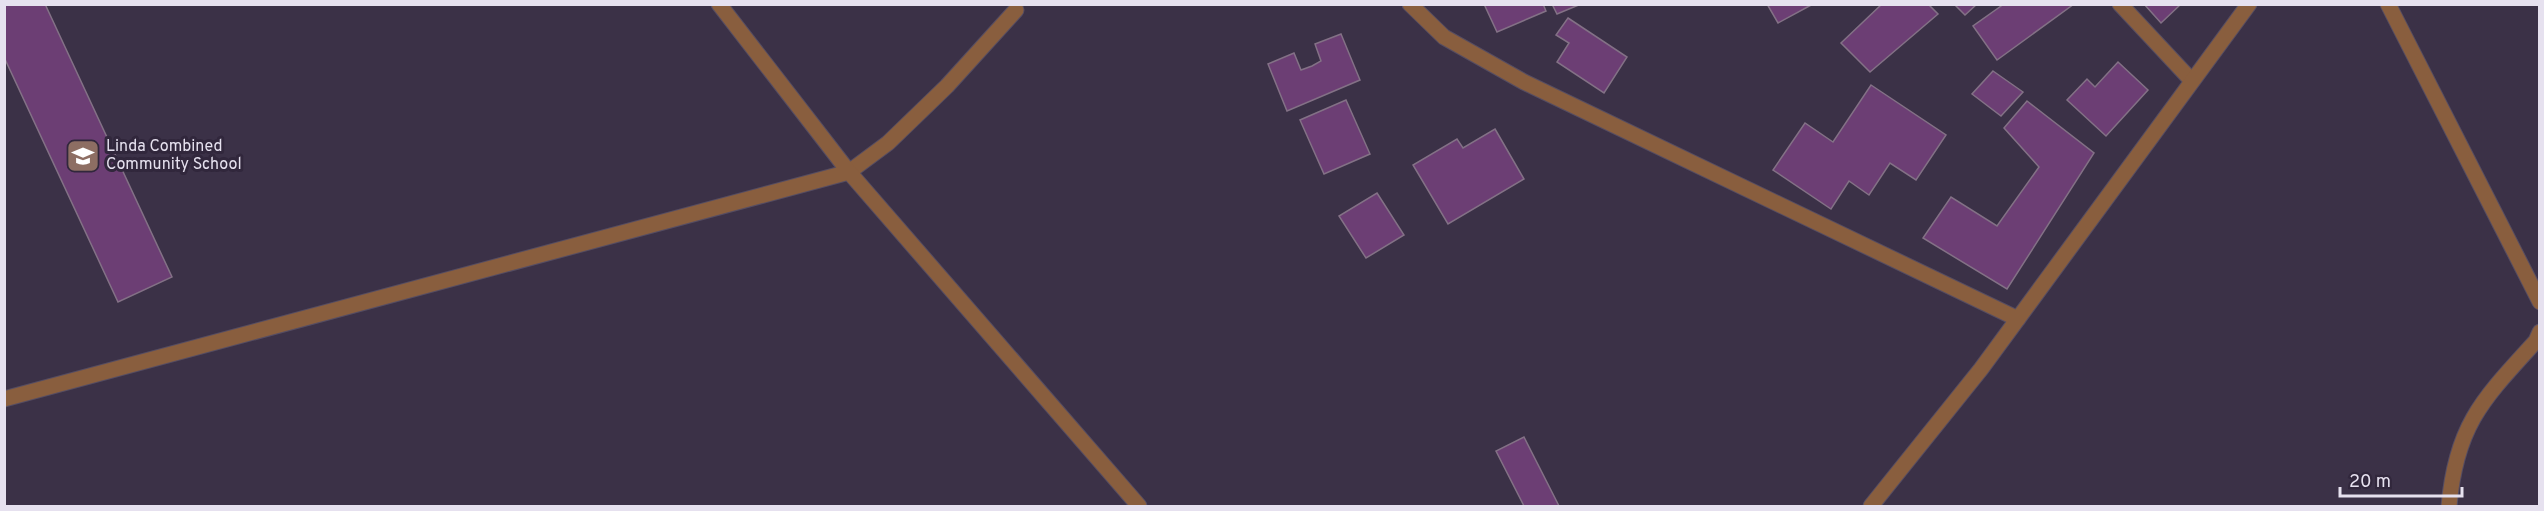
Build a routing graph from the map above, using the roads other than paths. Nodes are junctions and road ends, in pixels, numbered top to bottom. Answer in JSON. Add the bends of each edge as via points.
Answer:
{"nodes":[{"id":1,"x":719,"y":4,"type":"edge"},
{"id":2,"x":1410,"y":4,"type":"edge"},
{"id":3,"x":2120,"y":4,"type":"edge"},
{"id":4,"x":2248,"y":4,"type":"edge"},
{"id":5,"x":2388,"y":4,"type":"edge"},
{"id":6,"x":1016,"y":10,"type":"dead end"},
{"id":7,"x":2192,"y":81,"type":"junction"},
{"id":8,"x":849,"y":172,"type":"junction"},
{"id":9,"x":2540,"y":302,"type":"edge"},
{"id":10,"x":2018,"y":319,"type":"junction"},
{"id":11,"x":2540,"y":332,"type":"edge"},
{"id":12,"x":4,"y":399,"type":"edge"},
{"id":13,"x":1139,"y":507,"type":"edge"},
{"id":14,"x":1871,"y":507,"type":"edge"},
{"id":15,"x":2449,"y":507,"type":"edge"}],
"edges":[{"from":1,"to":8,"type":"street"},
{"from":2,"to":10,"type":"street","via":[[1444,37],[1524,82]]},
{"from":3,"to":7,"type":"street"},
{"from":4,"to":7,"type":"street"},
{"from":5,"to":9,"type":"street"},
{"from":6,"to":8,"type":"street","via":[[947,86],[888,143]]},
{"from":7,"to":10,"type":"street"},
{"from":8,"to":12,"type":"street"},
{"from":8,"to":13,"type":"street"},
{"from":10,"to":14,"type":"street"},
{"from":11,"to":15,"type":"street","via":[[2476,411],[2455,458]]}]}
